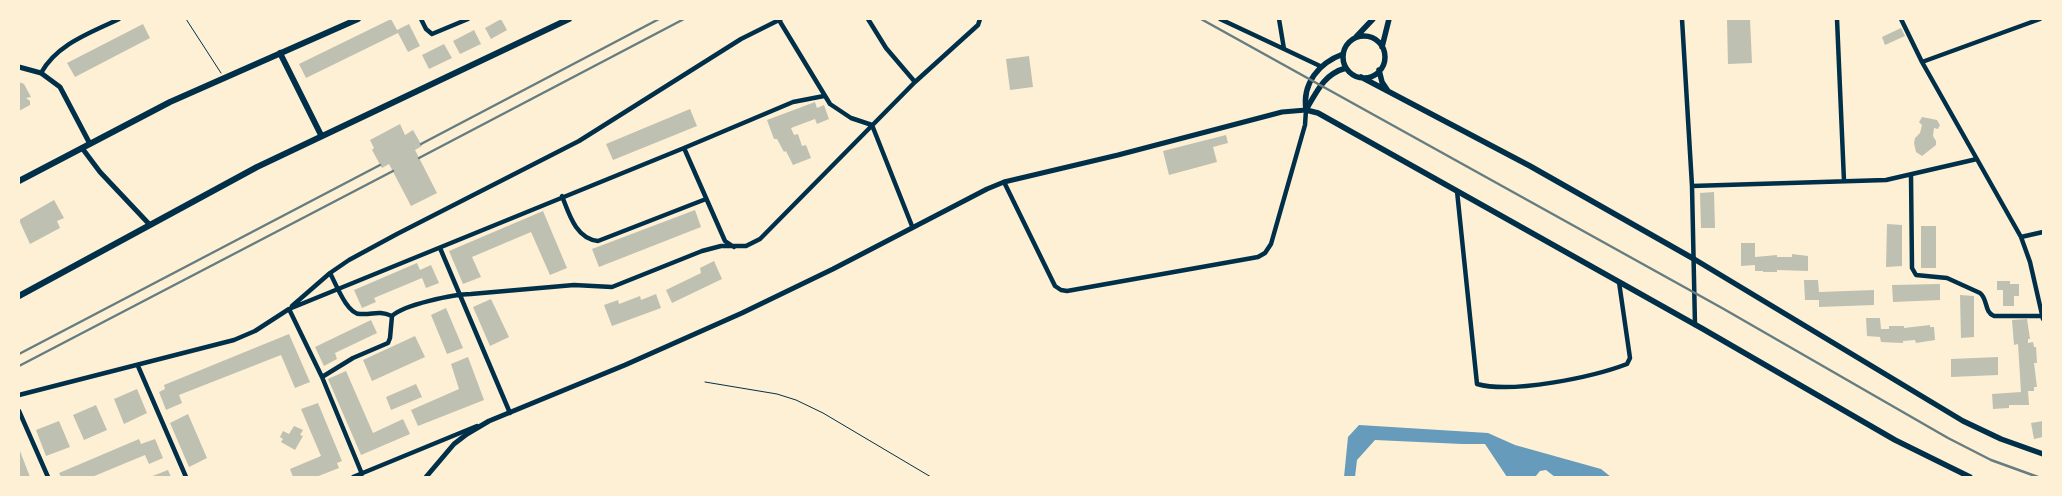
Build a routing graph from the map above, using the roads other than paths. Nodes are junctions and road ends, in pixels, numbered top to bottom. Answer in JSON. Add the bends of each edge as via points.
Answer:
{"nodes":[{"id":1,"x":118,"y":19,"type":"edge"},
{"id":2,"x":358,"y":19,"type":"edge"},
{"id":3,"x":421,"y":19,"type":"edge"},
{"id":4,"x":468,"y":19,"type":"edge"},
{"id":5,"x":569,"y":19,"type":"edge"},
{"id":6,"x":780,"y":19,"type":"edge"},
{"id":7,"x":868,"y":19,"type":"edge"},
{"id":8,"x":980,"y":19,"type":"edge"},
{"id":9,"x":1220,"y":19,"type":"edge"},
{"id":10,"x":1279,"y":19,"type":"edge"},
{"id":11,"x":1373,"y":19,"type":"edge"},
{"id":12,"x":1390,"y":19,"type":"edge"},
{"id":13,"x":1682,"y":19,"type":"edge"},
{"id":14,"x":1837,"y":19,"type":"edge"},
{"id":15,"x":1901,"y":19,"type":"edge"},
{"id":16,"x":2040,"y":19,"type":"edge"},
{"id":17,"x":1356,"y":37,"type":"junction"},
{"id":18,"x":1382,"y":47,"type":"junction"},
{"id":19,"x":1284,"y":49,"type":"junction"},
{"id":20,"x":280,"y":53,"type":"junction"},
{"id":21,"x":1343,"y":54,"type":"junction"},
{"id":22,"x":1922,"y":62,"type":"junction"},
{"id":23,"x":1320,"y":66,"type":"junction"},
{"id":24,"x":19,"y":67,"type":"edge"},
{"id":25,"x":1346,"y":68,"type":"junction"},
{"id":26,"x":1379,"y":70,"type":"junction"},
{"id":27,"x":41,"y":73,"type":"junction"},
{"id":28,"x":1361,"y":77,"type":"junction"},
{"id":29,"x":915,"y":82,"type":"junction"},
{"id":30,"x":1389,"y":92,"type":"junction"},
{"id":31,"x":824,"y":96,"type":"junction"},
{"id":32,"x":1306,"y":110,"type":"junction"},
{"id":33,"x":872,"y":125,"type":"junction"},
{"id":34,"x":321,"y":135,"type":"junction"},
{"id":35,"x":90,"y":144,"type":"junction"},
{"id":36,"x":82,"y":148,"type":"junction"},
{"id":37,"x":684,"y":148,"type":"junction"},
{"id":38,"x":1976,"y":159,"type":"junction"},
{"id":39,"x":1911,"y":176,"type":"junction"},
{"id":40,"x":19,"y":181,"type":"edge"},
{"id":41,"x":1844,"y":181,"type":"junction"},
{"id":42,"x":1004,"y":182,"type":"junction"},
{"id":43,"x":1692,"y":186,"type":"junction"},
{"id":44,"x":1457,"y":191,"type":"junction"},
{"id":45,"x":562,"y":196,"type":"junction"},
{"id":46,"x":706,"y":199,"type":"junction"},
{"id":47,"x":150,"y":224,"type":"junction"},
{"id":48,"x":912,"y":226,"type":"junction"},
{"id":49,"x":2043,"y":232,"type":"edge"},
{"id":50,"x":2021,"y":237,"type":"junction"},
{"id":51,"x":734,"y":246,"type":"junction"},
{"id":52,"x":440,"y":248,"type":"junction"},
{"id":53,"x":1694,"y":258,"type":"junction"},
{"id":54,"x":330,"y":273,"type":"junction"},
{"id":55,"x":1619,"y":282,"type":"junction"},
{"id":56,"x":338,"y":289,"type":"junction"},
{"id":57,"x":458,"y":294,"type":"junction"},
{"id":58,"x":19,"y":296,"type":"edge"},
{"id":59,"x":289,"y":309,"type":"junction"},
{"id":60,"x":392,"y":316,"type":"junction"},
{"id":61,"x":2043,"y":317,"type":"edge"},
{"id":62,"x":1695,"y":325,"type":"junction"},
{"id":63,"x":138,"y":366,"type":"junction"},
{"id":64,"x":322,"y":377,"type":"junction"},
{"id":65,"x":19,"y":395,"type":"edge"},
{"id":66,"x":19,"y":411,"type":"edge"},
{"id":67,"x":510,"y":413,"type":"junction"},
{"id":68,"x":490,"y":421,"type":"junction"},
{"id":69,"x":2043,"y":454,"type":"edge"},
{"id":70,"x":362,"y":474,"type":"junction"},
{"id":71,"x":48,"y":477,"type":"edge"},
{"id":72,"x":186,"y":477,"type":"edge"},
{"id":73,"x":353,"y":477,"type":"edge"},
{"id":74,"x":426,"y":477,"type":"edge"},
{"id":75,"x":1970,"y":477,"type":"edge"}],
"edges":[{"from":1,"to":27,"type":"street","via":[[63,47]]},
{"from":2,"to":20,"type":"main road"},
{"from":3,"to":4,"type":"street","via":[[432,34]]},
{"from":5,"to":34,"type":"main road"},
{"from":6,"to":31,"type":"street"},
{"from":6,"to":54,"type":"street","via":[[579,141],[397,234]]},
{"from":7,"to":29,"type":"street","via":[[886,48]]},
{"from":8,"to":29,"type":"street","via":[[978,25]]},
{"from":9,"to":19,"type":"street"},
{"from":10,"to":19,"type":"street"},
{"from":11,"to":17,"type":"main road"},
{"from":12,"to":18,"type":"main road"},
{"from":13,"to":43,"type":"street"},
{"from":14,"to":41,"type":"street"},
{"from":15,"to":22,"type":"street"},
{"from":16,"to":22,"type":"street"},
{"from":17,"to":18,"type":"main road","via":[[1368,36]]},
{"from":17,"to":21,"type":"main road"},
{"from":18,"to":26,"type":"main road","via":[[1384,59]]},
{"from":19,"to":23,"type":"street"},
{"from":20,"to":34,"type":"main road"},
{"from":20,"to":35,"type":"main road","via":[[170,102]]},
{"from":21,"to":23,"type":"main road"},
{"from":21,"to":25,"type":"main road"},
{"from":22,"to":38,"type":"street"},
{"from":23,"to":32,"type":"main road","via":[[1307,87]]},
{"from":24,"to":27,"type":"street"},
{"from":25,"to":28,"type":"main road"},
{"from":25,"to":32,"type":"main road","via":[[1335,71],[1325,80]]},
{"from":26,"to":28,"type":"main road","via":[[1374,75]]},
{"from":26,"to":30,"type":"main road"},
{"from":27,"to":35,"type":"street","via":[[60,87]]},
{"from":28,"to":30,"type":"main road"},
{"from":29,"to":33,"type":"street"},
{"from":30,"to":53,"type":"main road"},
{"from":31,"to":33,"type":"street","via":[[840,112]]},
{"from":31,"to":37,"type":"street","via":[[793,102]]},
{"from":32,"to":42,"type":"street","via":[[1282,112]]},
{"from":32,"to":42,"type":"street","via":[[1305,125],[1271,244],[1266,253],[1258,257],[1061,290],[1055,286]]},
{"from":32,"to":44,"type":"main road","via":[[1318,113]]},
{"from":33,"to":48,"type":"street"},
{"from":33,"to":51,"type":"street","via":[[760,239],[746,246]]},
{"from":34,"to":47,"type":"main road"},
{"from":35,"to":36,"type":"main road"},
{"from":36,"to":40,"type":"main road"},
{"from":36,"to":47,"type":"street","via":[[100,172]]},
{"from":37,"to":45,"type":"street"},
{"from":37,"to":46,"type":"street"},
{"from":38,"to":39,"type":"street"},
{"from":38,"to":50,"type":"street"},
{"from":39,"to":41,"type":"street"},
{"from":39,"to":61,"type":"street","via":[[1912,268],[1916,276],[1947,278],[1980,293],[1985,296],[1988,312],[1994,316]]},
{"from":41,"to":43,"type":"street"},
{"from":42,"to":48,"type":"street"},
{"from":43,"to":53,"type":"street"},
{"from":44,"to":55,"type":"main road"},
{"from":44,"to":55,"type":"street","via":[[1477,384],[1501,388],[1557,381],[1604,373],[1627,364],[1630,358]]},
{"from":45,"to":46,"type":"street","via":[[573,223],[585,237],[598,241]]},
{"from":45,"to":52,"type":"street"},
{"from":46,"to":51,"type":"street","via":[[725,241]]},
{"from":47,"to":58,"type":"main road"},
{"from":48,"to":67,"type":"street","via":[[742,313]]},
{"from":49,"to":50,"type":"street"},
{"from":50,"to":61,"type":"street"},
{"from":51,"to":57,"type":"street","via":[[702,251],[612,288],[578,284]]},
{"from":52,"to":56,"type":"street"},
{"from":52,"to":57,"type":"street"},
{"from":53,"to":62,"type":"street"},
{"from":53,"to":69,"type":"main road","via":[[1963,421]]},
{"from":54,"to":56,"type":"street"},
{"from":54,"to":59,"type":"street"},
{"from":55,"to":62,"type":"main road"},
{"from":56,"to":59,"type":"street"},
{"from":56,"to":60,"type":"street","via":[[349,310],[356,314],[376,312]]},
{"from":57,"to":60,"type":"street","via":[[416,305]]},
{"from":57,"to":67,"type":"street"},
{"from":59,"to":63,"type":"street","via":[[234,340]]},
{"from":59,"to":64,"type":"street"},
{"from":60,"to":64,"type":"street","via":[[388,343],[353,358]]},
{"from":62,"to":75,"type":"main road","via":[[1895,440]]},
{"from":63,"to":65,"type":"street"},
{"from":63,"to":72,"type":"street"},
{"from":64,"to":70,"type":"street"},
{"from":66,"to":71,"type":"street"},
{"from":67,"to":68,"type":"street"},
{"from":68,"to":70,"type":"street"},
{"from":68,"to":74,"type":"street","via":[[454,444]]},
{"from":70,"to":73,"type":"street"}]}
